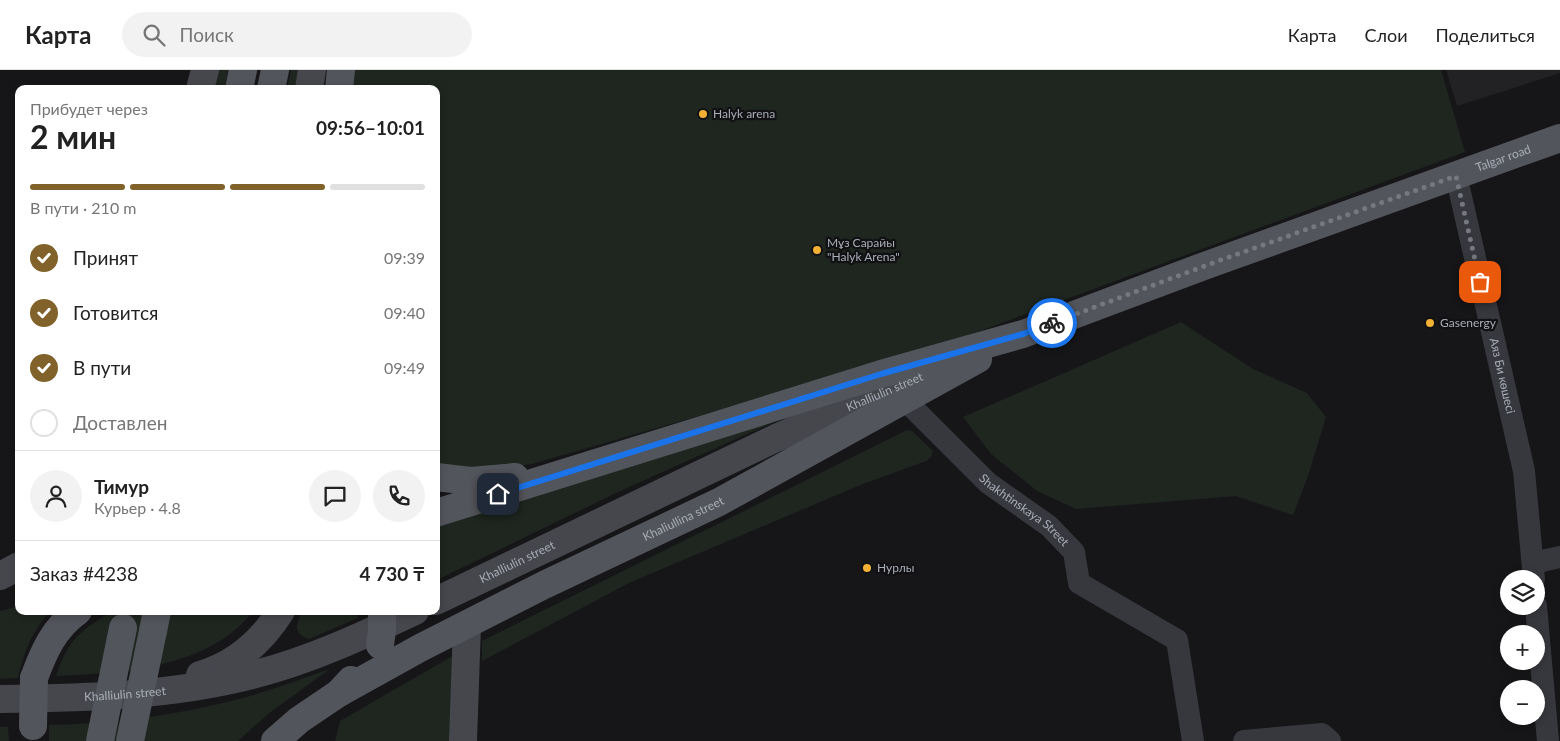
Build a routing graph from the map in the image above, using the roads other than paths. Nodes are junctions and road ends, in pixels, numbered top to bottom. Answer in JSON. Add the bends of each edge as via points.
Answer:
{"nodes":[{"id":1,"x":205,"y":70,"type":"edge"},
{"id":2,"x":243,"y":70,"type":"edge"},
{"id":3,"x":275,"y":70,"type":"edge"},
{"id":4,"x":312,"y":70,"type":"edge"},
{"id":5,"x":341,"y":70,"type":"edge"},
{"id":6,"x":201,"y":85,"type":"edge"},
{"id":7,"x":240,"y":85,"type":"edge"},
{"id":8,"x":272,"y":85,"type":"edge"},
{"id":9,"x":310,"y":85,"type":"edge"},
{"id":10,"x":339,"y":85,"type":"edge"},
{"id":11,"x":1560,"y":138,"type":"edge"},
{"id":12,"x":1456,"y":176,"type":"junction"},
{"id":13,"x":1023,"y":334,"type":"junction"},
{"id":14,"x":904,"y":399,"type":"junction"},
{"id":15,"x":620,"y":456,"type":"junction"},
{"id":16,"x":440,"y":477,"type":"edge"},
{"id":17,"x":440,"y":512,"type":"edge"},
{"id":18,"x":1560,"y":557,"type":"edge"},
{"id":19,"x":15,"y":568,"type":"edge"},
{"id":20,"x":1534,"y":570,"type":"edge"},
{"id":21,"x":1536,"y":570,"type":"edge"},
{"id":22,"x":0,"y":576,"type":"edge"},
{"id":23,"x":15,"y":590,"type":"edge"},
{"id":24,"x":0,"y":593,"type":"edge"},
{"id":25,"x":440,"y":599,"type":"edge"},
{"id":26,"x":74,"y":615,"type":"edge"},
{"id":27,"x":278,"y":615,"type":"edge"},
{"id":28,"x":382,"y":615,"type":"edge"},
{"id":29,"x":406,"y":615,"type":"edge"},
{"id":30,"x":1537,"y":615,"type":"edge"},
{"id":31,"x":125,"y":620,"type":"edge"},
{"id":32,"x":155,"y":621,"type":"edge"},
{"id":33,"x":467,"y":625,"type":"junction"},
{"id":34,"x":339,"y":693,"type":"junction"},
{"id":35,"x":61,"y":698,"type":"junction"},
{"id":36,"x":0,"y":699,"type":"edge"},
{"id":37,"x":33,"y":734,"type":"edge"},
{"id":38,"x":100,"y":741,"type":"edge"},
{"id":39,"x":130,"y":741,"type":"edge"},
{"id":40,"x":275,"y":741,"type":"edge"},
{"id":41,"x":463,"y":741,"type":"edge"},
{"id":42,"x":1192,"y":741,"type":"edge"},
{"id":43,"x":1244,"y":741,"type":"edge"},
{"id":44,"x":1330,"y":741,"type":"edge"},
{"id":45,"x":1548,"y":741,"type":"edge"}],
"edges":[{"from":1,"to":6,"type":"main road"},
{"from":2,"to":7,"type":"main road"},
{"from":3,"to":8,"type":"main road"},
{"from":4,"to":9,"type":"main road"},
{"from":5,"to":10,"type":"main road"},
{"from":11,"to":12,"type":"main road","name":"Talgar road"},
{"from":12,"to":13,"type":"main road","name":"Talgar road"},
{"from":12,"to":20,"type":"street","name":"Аяз Би көшесі","via":[[1524,471]]},
{"from":13,"to":14,"type":"main road","name":"Khaliullina street"},
{"from":13,"to":15,"type":"main road","name":"Khalliulin street","via":[[881,374]]},
{"from":13,"to":25,"type":"main road","name":"Khalliulin street","via":[[776,438]]},
{"from":14,"to":33,"type":"main road","name":"Khaliullina street","via":[[719,502]]},
{"from":14,"to":42,"type":"street","name":"Shakhtinskaya Street","via":[[988,483],[1049,526],[1074,552],[1079,584],[1177,640]]},
{"from":15,"to":16,"type":"main road","via":[[507,478],[471,481]]},
{"from":15,"to":17,"type":"main road","name":"Khalliulin street"},
{"from":18,"to":21,"type":"street"},
{"from":19,"to":22,"type":"main road"},
{"from":23,"to":24,"type":"main road"},
{"from":26,"to":37,"type":"main road","bridge":true,"via":[[48,643],[34,678]]},
{"from":27,"to":35,"type":"main road","via":[[250,648],[205,673],[128,690]]},
{"from":28,"to":34,"type":"main road","bridge":true,"via":[[380,645],[371,662]]},
{"from":29,"to":35,"type":"main road","name":"Khalliulin street","via":[[352,640],[258,674],[177,690]]},
{"from":30,"to":45,"type":"street"},
{"from":31,"to":38,"type":"main road","bridge":true},
{"from":32,"to":39,"type":"main road","bridge":true},
{"from":33,"to":34,"type":"main road","name":"Khaliullina street"},
{"from":33,"to":41,"type":"main road"},
{"from":34,"to":40,"type":"main road","via":[[298,720]]},
{"from":35,"to":36,"type":"main road","name":"Khalliulin street"},
{"from":43,"to":44,"type":"street","via":[[1322,734]]}]}
